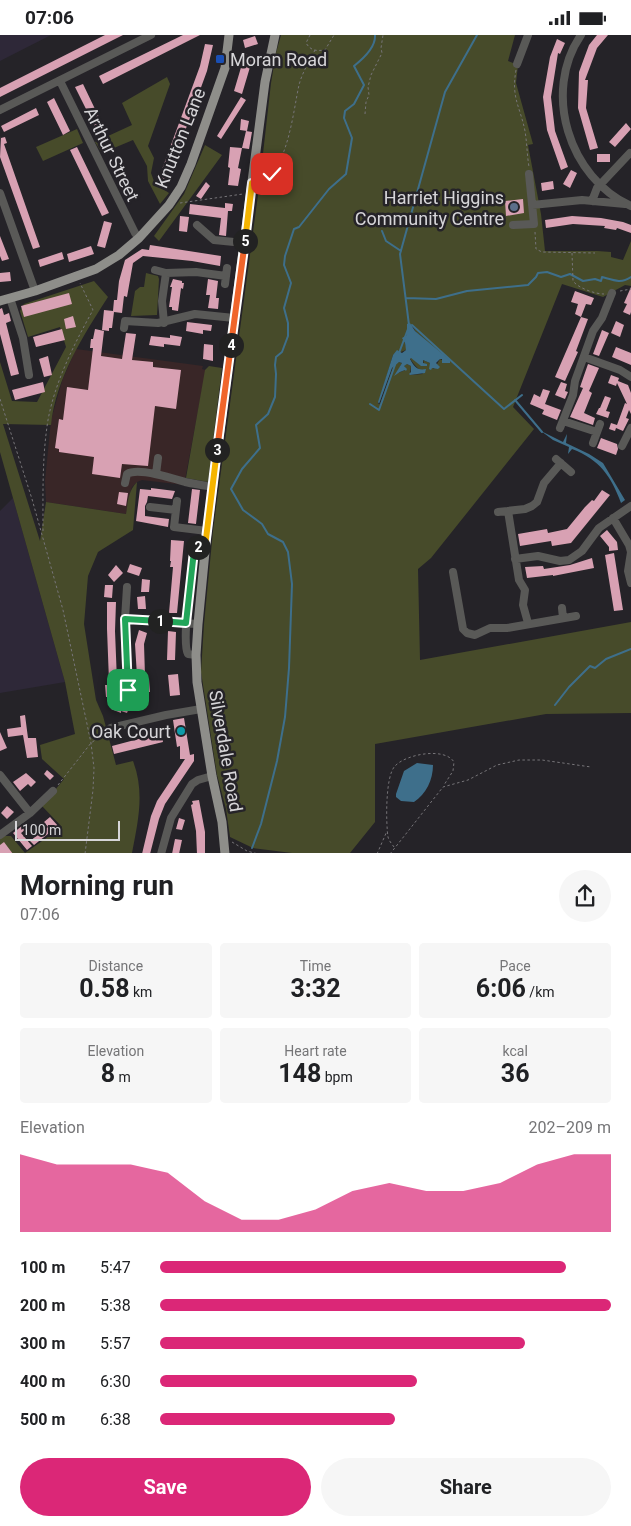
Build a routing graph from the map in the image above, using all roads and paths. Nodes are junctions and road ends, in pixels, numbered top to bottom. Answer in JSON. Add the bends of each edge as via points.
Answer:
{"nodes":[{"id":1,"x":151,"y":35,"type":"edge"},
{"id":2,"x":229,"y":35,"type":"edge"},
{"id":3,"x":275,"y":35,"type":"edge"},
{"id":4,"x":310,"y":35,"type":"edge"},
{"id":5,"x":334,"y":35,"type":"edge"},
{"id":6,"x":384,"y":35,"type":"edge"},
{"id":7,"x":528,"y":35,"type":"edge"},
{"id":8,"x":570,"y":35,"type":"edge"},
{"id":9,"x":579,"y":37,"type":"edge"},
{"id":10,"x":315,"y":50,"type":"junction"},
{"id":11,"x":517,"y":65,"type":"joint"},
{"id":12,"x":60,"y":81,"type":"junction"},
{"id":13,"x":0,"y":110,"type":"edge"},
{"id":14,"x":365,"y":113,"type":"dead end"},
{"id":15,"x":630,"y":153,"type":"edge"},
{"id":16,"x":529,"y":174,"type":"joint"},
{"id":17,"x":252,"y":183,"type":"junction"},
{"id":18,"x":600,"y":185,"type":"junction"},
{"id":19,"x":0,"y":193,"type":"edge"},
{"id":20,"x":251,"y":194,"type":"junction"},
{"id":21,"x":592,"y":201,"type":"junction"},
{"id":22,"x":169,"y":205,"type":"junction"},
{"id":23,"x":532,"y":205,"type":"junction"},
{"id":24,"x":629,"y":205,"type":"edge"},
{"id":25,"x":534,"y":224,"type":"junction"},
{"id":26,"x":197,"y":225,"type":"dead end"},
{"id":27,"x":513,"y":225,"type":"dead end"},
{"id":28,"x":139,"y":239,"type":"junction"},
{"id":29,"x":244,"y":243,"type":"junction"},
{"id":30,"x":572,"y":253,"type":"junction"},
{"id":31,"x":595,"y":253,"type":"dead end"},
{"id":32,"x":155,"y":270,"type":"dead end"},
{"id":33,"x":166,"y":273,"type":"junction"},
{"id":34,"x":226,"y":276,"type":"dead end"},
{"id":35,"x":77,"y":277,"type":"junction"},
{"id":36,"x":631,"y":289,"type":"edge"},
{"id":37,"x":35,"y":291,"type":"junction"},
{"id":38,"x":612,"y":293,"type":"junction"},
{"id":39,"x":10,"y":299,"type":"junction"},
{"id":40,"x":0,"y":301,"type":"edge"},
{"id":41,"x":234,"y":318,"type":"junction"},
{"id":42,"x":164,"y":323,"type":"junction"},
{"id":43,"x":124,"y":328,"type":"dead end"},
{"id":44,"x":584,"y":357,"type":"junction"},
{"id":45,"x":29,"y":375,"type":"dead end"},
{"id":46,"x":631,"y":377,"type":"edge"},
{"id":47,"x":0,"y":399,"type":"edge"},
{"id":48,"x":600,"y":424,"type":"dead end"},
{"id":49,"x":631,"y":428,"type":"edge"},
{"id":50,"x":597,"y":432,"type":"junction"},
{"id":51,"x":593,"y":443,"type":"dead end"},
{"id":52,"x":622,"y":446,"type":"dead end"},
{"id":53,"x":158,"y":457,"type":"dead end"},
{"id":54,"x":571,"y":472,"type":"dead end"},
{"id":55,"x":156,"y":474,"type":"junction"},
{"id":56,"x":125,"y":483,"type":"dead end"},
{"id":57,"x":212,"y":487,"type":"junction"},
{"id":58,"x":177,"y":501,"type":"dead end"},
{"id":59,"x":631,"y":506,"type":"edge"},
{"id":60,"x":150,"y":507,"type":"dead end"},
{"id":61,"x":176,"y":510,"type":"junction"},
{"id":62,"x":508,"y":511,"type":"junction"},
{"id":63,"x":498,"y":512,"type":"dead end"},
{"id":64,"x":613,"y":517,"type":"junction"},
{"id":65,"x":207,"y":531,"type":"junction"},
{"id":66,"x":43,"y":535,"type":"junction"},
{"id":67,"x":201,"y":547,"type":"junction"},
{"id":68,"x":515,"y":559,"type":"junction"},
{"id":69,"x":464,"y":576,"type":"dead end"},
{"id":70,"x":631,"y":583,"type":"edge"},
{"id":71,"x":128,"y":587,"type":"dead end"},
{"id":72,"x":562,"y":608,"type":"dead end"},
{"id":73,"x":576,"y":616,"type":"dead end"},
{"id":74,"x":563,"y":618,"type":"junction"},
{"id":75,"x":125,"y":619,"type":"junction"},
{"id":76,"x":186,"y":623,"type":"junction"},
{"id":77,"x":198,"y":623,"type":"junction"},
{"id":78,"x":528,"y":623,"type":"junction"},
{"id":79,"x":192,"y":654,"type":"junction"},
{"id":80,"x":128,"y":690,"type":"dead end"},
{"id":81,"x":201,"y":709,"type":"junction"},
{"id":82,"x":112,"y":728,"type":"joint"},
{"id":83,"x":90,"y":743,"type":"junction"},
{"id":84,"x":592,"y":767,"type":"dead end"},
{"id":85,"x":0,"y":775,"type":"edge"},
{"id":86,"x":212,"y":776,"type":"junction"},
{"id":87,"x":443,"y":787,"type":"junction"},
{"id":88,"x":52,"y":791,"type":"joint"},
{"id":89,"x":30,"y":813,"type":"junction"},
{"id":90,"x":388,"y":830,"type":"junction"},
{"id":91,"x":0,"y":835,"type":"edge"},
{"id":92,"x":224,"y":842,"type":"junction"},
{"id":93,"x":394,"y":848,"type":"junction"},
{"id":94,"x":85,"y":853,"type":"edge"},
{"id":95,"x":162,"y":853,"type":"edge"},
{"id":96,"x":224,"y":853,"type":"edge"},
{"id":97,"x":258,"y":853,"type":"edge"},
{"id":98,"x":377,"y":853,"type":"edge"},
{"id":99,"x":390,"y":853,"type":"edge"}],
"edges":[{"from":1,"to":12,"type":"street"},
{"from":2,"to":22,"type":"main road","name":"Knutton Lane","via":[[228,56],[191,164]]},
{"from":3,"to":17,"type":"main road","name":"Silverdale Road","via":[[265,82]]},
{"from":4,"to":10,"type":"path","via":[[306,43]]},
{"from":5,"to":10,"type":"path","via":[[325,50]]},
{"from":6,"to":14,"type":"path","via":[[382,53],[368,87]]},
{"from":7,"to":11,"type":"street"},
{"from":8,"to":9,"type":"street"},
{"from":9,"to":18,"type":"street","via":[[565,76],[564,113],[578,159]]},
{"from":10,"to":17,"type":"path","via":[[299,84],[293,119],[279,161],[266,181]]},
{"from":11,"to":16,"type":"path","via":[[515,101],[525,130]]},
{"from":12,"to":13,"type":"street"},
{"from":12,"to":28,"type":"street","name":"Arthur Street"},
{"from":15,"to":18,"type":"street"},
{"from":16,"to":23,"type":"street"},
{"from":17,"to":20,"type":"main road","name":"Silverdale Road"},
{"from":18,"to":21,"type":"street"},
{"from":18,"to":24,"type":"street"},
{"from":19,"to":37,"type":"street"},
{"from":20,"to":22,"type":"path"},
{"from":20,"to":29,"type":"main road","name":"Silverdale Road"},
{"from":21,"to":23,"type":"street"},
{"from":21,"to":24,"type":"street"},
{"from":22,"to":28,"type":"main road","name":"Knutton Lane"},
{"from":23,"to":25,"type":"street"},
{"from":25,"to":27,"type":"street"},
{"from":25,"to":30,"type":"path","via":[[536,249]]},
{"from":26,"to":29,"type":"street","via":[[214,240]]},
{"from":28,"to":35,"type":"main road","name":"Knutton Lane","via":[[119,255]]},
{"from":29,"to":41,"type":"main road","name":"Silverdale Road"},
{"from":30,"to":31,"type":"path"},
{"from":30,"to":38,"type":"path","via":[[572,281],[602,295]]},
{"from":32,"to":33,"type":"street"},
{"from":33,"to":34,"type":"street"},
{"from":33,"to":42,"type":"street","via":[[162,301]]},
{"from":35,"to":37,"type":"main road","name":"Knutton Lane"},
{"from":35,"to":66,"type":"path","via":[[93,310],[66,365],[48,420],[42,473]]},
{"from":36,"to":38,"type":"path"},
{"from":37,"to":39,"type":"main road","name":"Knutton Lane"},
{"from":38,"to":44,"type":"street"},
{"from":39,"to":40,"type":"main road","name":"Knutton Lane"},
{"from":39,"to":45,"type":"street","via":[[23,338]]},
{"from":41,"to":42,"type":"street","via":[[195,314]]},
{"from":41,"to":57,"type":"main road","name":"Silverdale Road"},
{"from":42,"to":43,"type":"street","via":[[125,321]]},
{"from":44,"to":46,"type":"street"},
{"from":44,"to":50,"type":"street","via":[[562,425]]},
{"from":47,"to":66,"type":"path"},
{"from":48,"to":50,"type":"street"},
{"from":49,"to":52,"type":"street"},
{"from":50,"to":51,"type":"street"},
{"from":53,"to":55,"type":"street"},
{"from":54,"to":62,"type":"street","via":[[559,461],[532,506]]},
{"from":55,"to":56,"type":"street","via":[[130,472],[126,474]]},
{"from":55,"to":57,"type":"street"},
{"from":57,"to":65,"type":"main road","name":"Silverdale Road"},
{"from":58,"to":61,"type":"street"},
{"from":59,"to":64,"type":"street"},
{"from":60,"to":61,"type":"street"},
{"from":61,"to":65,"type":"street","via":[[174,527]]},
{"from":62,"to":63,"type":"street"},
{"from":62,"to":68,"type":"street"},
{"from":64,"to":68,"type":"street","via":[[599,528],[582,551],[568,560],[538,556]]},
{"from":64,"to":70,"type":"street","via":[[631,552],[628,571]]},
{"from":65,"to":67,"type":"main road","name":"Silverdale Road"},
{"from":66,"to":83,"type":"path","via":[[63,610]]},
{"from":67,"to":76,"type":"street","name":"Silverdale Road","via":[[194,551]]},
{"from":67,"to":77,"type":"main road","name":"Silverdale Road"},
{"from":68,"to":78,"type":"street","via":[[525,591]]},
{"from":69,"to":78,"type":"street","via":[[454,575],[467,633],[475,635],[490,628]]},
{"from":71,"to":75,"type":"street"},
{"from":72,"to":74,"type":"street"},
{"from":73,"to":74,"type":"street"},
{"from":74,"to":78,"type":"street"},
{"from":75,"to":76,"type":"street"},
{"from":75,"to":80,"type":"street"},
{"from":76,"to":77,"type":"street"},
{"from":76,"to":79,"type":"street","name":"Silverdale Road","via":[[186,650]]},
{"from":77,"to":79,"type":"main road","name":"Silverdale Road"},
{"from":79,"to":81,"type":"main road","name":"Silverdale Road"},
{"from":81,"to":82,"type":"street"},
{"from":81,"to":86,"type":"main road","name":"Silverdale Road"},
{"from":82,"to":83,"type":"path"},
{"from":83,"to":88,"type":"path"},
{"from":83,"to":94,"type":"path","via":[[94,768]]},
{"from":84,"to":87,"type":"path","via":[[519,760],[497,765],[468,780]]},
{"from":85,"to":89,"type":"street"},
{"from":86,"to":92,"type":"main road","name":"Silverdale Road"},
{"from":86,"to":95,"type":"street","via":[[192,784],[171,818]]},
{"from":87,"to":90,"type":"path","via":[[453,771],[452,759],[428,753],[406,759],[394,767],[386,800]]},
{"from":87,"to":93,"type":"path"},
{"from":88,"to":89,"type":"street"},
{"from":89,"to":91,"type":"street"},
{"from":90,"to":93,"type":"path","via":[[388,839]]},
{"from":90,"to":98,"type":"path"},
{"from":92,"to":96,"type":"main road","name":"Silverdale Road"},
{"from":92,"to":97,"type":"path"},
{"from":93,"to":99,"type":"path"}]}
